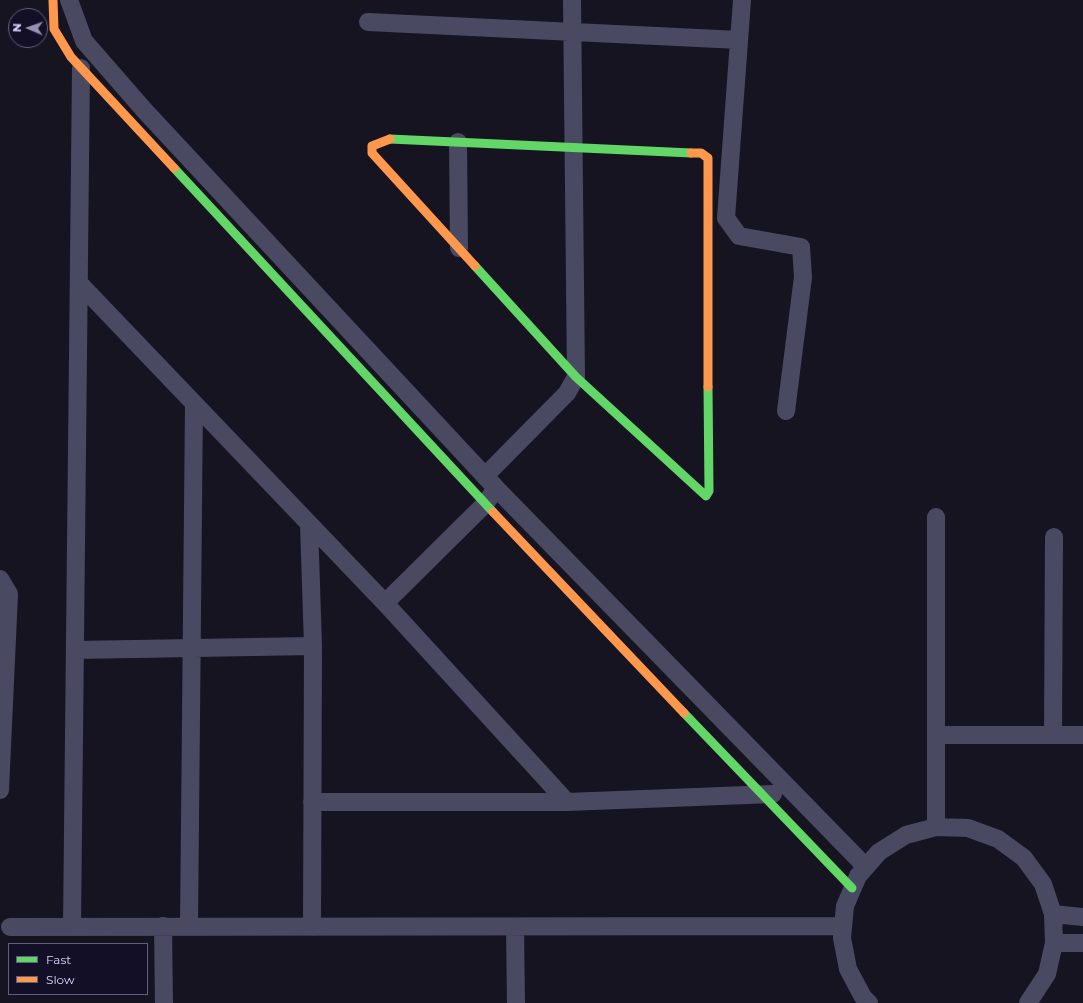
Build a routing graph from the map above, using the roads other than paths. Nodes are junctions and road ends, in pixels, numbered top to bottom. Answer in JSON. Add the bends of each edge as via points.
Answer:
{"nodes":[{"id":1,"x":53,"y":0,"type":"edge"},
{"id":2,"x":70,"y":0,"type":"edge"},
{"id":3,"x":572,"y":0,"type":"edge"},
{"id":4,"x":742,"y":0,"type":"edge"},
{"id":5,"x":368,"y":22,"type":"dead end"},
{"id":6,"x":572,"y":31,"type":"junction"},
{"id":7,"x":739,"y":40,"type":"junction"},
{"id":8,"x":81,"y":68,"type":"junction"},
{"id":9,"x":458,"y":142,"type":"junction"},
{"id":10,"x":574,"y":147,"type":"junction"},
{"id":11,"x":459,"y":248,"type":"junction"},
{"id":12,"x":79,"y":283,"type":"junction"},
{"id":13,"x":576,"y":377,"type":"junction"},
{"id":14,"x":194,"y":403,"type":"junction"},
{"id":15,"x":786,"y":411,"type":"dead end"},
{"id":16,"x":490,"y":482,"type":"junction"},
{"id":17,"x":485,"y":504,"type":"junction"},
{"id":18,"x":936,"y":517,"type":"dead end"},
{"id":19,"x":309,"y":524,"type":"junction"},
{"id":20,"x":1054,"y":537,"type":"dead end"},
{"id":21,"x":0,"y":579,"type":"edge"},
{"id":22,"x":385,"y":603,"type":"junction"},
{"id":23,"x":313,"y":646,"type":"junction"},
{"id":24,"x":191,"y":648,"type":"junction"},
{"id":25,"x":75,"y":650,"type":"junction"},
{"id":26,"x":1053,"y":735,"type":"junction"},
{"id":27,"x":1083,"y":735,"type":"edge"},
{"id":28,"x":936,"y":736,"type":"junction"},
{"id":29,"x":0,"y":790,"type":"edge"},
{"id":30,"x":791,"y":791,"type":"junction"},
{"id":31,"x":763,"y":795,"type":"junction"},
{"id":32,"x":312,"y":802,"type":"junction"},
{"id":33,"x":567,"y":802,"type":"junction"},
{"id":34,"x":936,"y":827,"type":"junction"},
{"id":35,"x":866,"y":867,"type":"junction"},
{"id":36,"x":852,"y":888,"type":"junction"},
{"id":37,"x":1053,"y":914,"type":"junction"},
{"id":38,"x":1083,"y":917,"type":"edge"},
{"id":39,"x":72,"y":926,"type":"junction"},
{"id":40,"x":163,"y":926,"type":"junction"},
{"id":41,"x":189,"y":926,"type":"junction"},
{"id":42,"x":843,"y":926,"type":"junction"},
{"id":43,"x":10,"y":927,"type":"dead end"},
{"id":44,"x":312,"y":927,"type":"junction"},
{"id":45,"x":516,"y":927,"type":"junction"},
{"id":46,"x":1083,"y":942,"type":"edge"},
{"id":47,"x":1054,"y":943,"type":"junction"},
{"id":48,"x":164,"y":1003,"type":"edge"},
{"id":49,"x":516,"y":1003,"type":"edge"},
{"id":50,"x":869,"y":1003,"type":"edge"},
{"id":51,"x":1028,"y":1003,"type":"edge"}],
"edges":[{"from":1,"to":8,"type":"street","via":[[54,29]]},
{"from":2,"to":16,"type":"street","via":[[84,41],[145,111]]},
{"from":3,"to":6,"type":"street"},
{"from":4,"to":7,"type":"street"},
{"from":5,"to":6,"type":"street"},
{"from":6,"to":7,"type":"street"},
{"from":6,"to":10,"type":"street"},
{"from":7,"to":15,"type":"street","via":[[726,218],[739,236],[801,247],[803,277]]},
{"from":8,"to":12,"type":"street"},
{"from":8,"to":17,"type":"street"},
{"from":9,"to":10,"type":"street"},
{"from":9,"to":11,"type":"street"},
{"from":9,"to":11,"type":"street","via":[[390,139],[372,146],[372,153]]},
{"from":10,"to":13,"type":"street"},
{"from":10,"to":13,"type":"street","via":[[701,153],[708,158],[709,491],[706,496]]},
{"from":11,"to":13,"type":"street"},
{"from":12,"to":14,"type":"street"},
{"from":12,"to":25,"type":"street"},
{"from":13,"to":16,"type":"street","via":[[567,393]]},
{"from":14,"to":19,"type":"street"},
{"from":14,"to":24,"type":"street"},
{"from":16,"to":17,"type":"street"},
{"from":16,"to":30,"type":"street"},
{"from":17,"to":22,"type":"street"},
{"from":17,"to":31,"type":"street"},
{"from":18,"to":28,"type":"street"},
{"from":19,"to":22,"type":"street"},
{"from":19,"to":23,"type":"street"},
{"from":20,"to":26,"type":"street"},
{"from":21,"to":29,"type":"street","via":[[10,594]]},
{"from":22,"to":33,"type":"street"},
{"from":23,"to":24,"type":"street"},
{"from":23,"to":32,"type":"street"},
{"from":24,"to":25,"type":"street"},
{"from":24,"to":41,"type":"street"},
{"from":25,"to":39,"type":"street"},
{"from":26,"to":27,"type":"street"},
{"from":26,"to":28,"type":"street"},
{"from":28,"to":34,"type":"street"},
{"from":30,"to":31,"type":"street"},
{"from":30,"to":35,"type":"street"},
{"from":31,"to":33,"type":"street"},
{"from":31,"to":36,"type":"street"},
{"from":32,"to":33,"type":"street"},
{"from":32,"to":44,"type":"street"},
{"from":34,"to":35,"type":"street","via":[[906,835],[878,852]]},
{"from":34,"to":37,"type":"street","via":[[968,828],[998,839],[1024,858],[1043,884]]},
{"from":35,"to":36,"type":"street"},
{"from":36,"to":42,"type":"street","via":[[845,906]]},
{"from":37,"to":38,"type":"street"},
{"from":37,"to":47,"type":"street"},
{"from":39,"to":40,"type":"street"},
{"from":39,"to":43,"type":"street"},
{"from":40,"to":41,"type":"street"},
{"from":40,"to":48,"type":"street"},
{"from":41,"to":44,"type":"street"},
{"from":42,"to":45,"type":"street"},
{"from":42,"to":50,"type":"street","via":[[842,938],[848,969]]},
{"from":44,"to":45,"type":"street"},
{"from":45,"to":49,"type":"street"},
{"from":46,"to":47,"type":"street"},
{"from":47,"to":51,"type":"street","via":[[1047,974]]}]}
